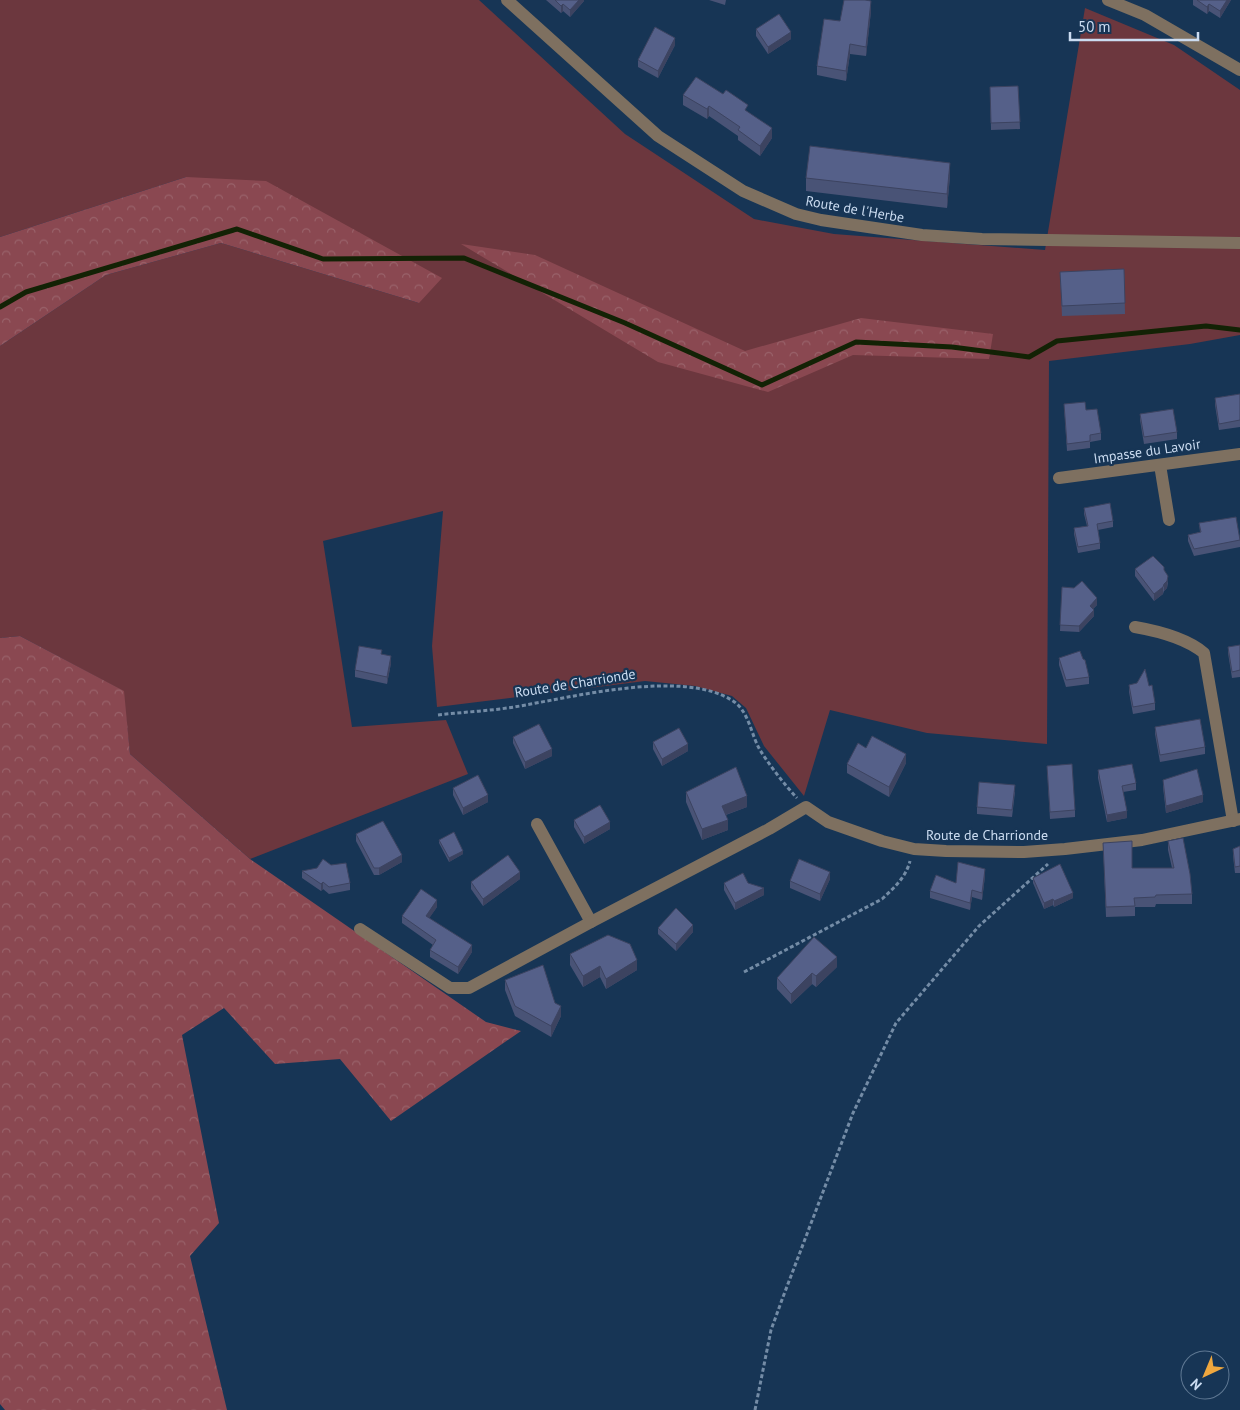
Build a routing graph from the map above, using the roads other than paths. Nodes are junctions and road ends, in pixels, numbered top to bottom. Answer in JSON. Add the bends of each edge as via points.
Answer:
{"nodes":[{"id":1,"x":507,"y":0,"type":"edge"},
{"id":2,"x":1108,"y":0,"type":"edge"},
{"id":3,"x":1240,"y":70,"type":"edge"},
{"id":4,"x":1240,"y":243,"type":"edge"},
{"id":5,"x":1240,"y":454,"type":"edge"},
{"id":6,"x":1160,"y":465,"type":"junction"},
{"id":7,"x":1059,"y":478,"type":"dead end"},
{"id":8,"x":1169,"y":520,"type":"dead end"},
{"id":9,"x":1135,"y":627,"type":"dead end"},
{"id":10,"x":1237,"y":820,"type":"edge"},
{"id":11,"x":537,"y":824,"type":"dead end"},
{"id":12,"x":591,"y":922,"type":"junction"},
{"id":13,"x":360,"y":929,"type":"dead end"}],
"edges":[{"from":1,"to":4,"type":"street","name":"Route de l'Herbe","via":[[658,136],[743,191],[796,214],[922,235],[982,239]]},
{"from":2,"to":3,"type":"street","via":[[1145,15]]},
{"from":5,"to":6,"type":"street","name":"Impasse du Lavoir"},
{"from":6,"to":7,"type":"street","name":"Impasse du Lavoir"},
{"from":6,"to":8,"type":"street"},
{"from":9,"to":10,"type":"street","name":"Route de Charrionde","via":[[1195,646],[1204,653]]},
{"from":10,"to":12,"type":"street","name":"Route de Charrionde","via":[[1142,840],[1065,849],[1024,852],[914,849],[828,822],[806,807]]},
{"from":11,"to":12,"type":"street"},
{"from":12,"to":13,"type":"street","via":[[468,988],[450,988]]}]}
